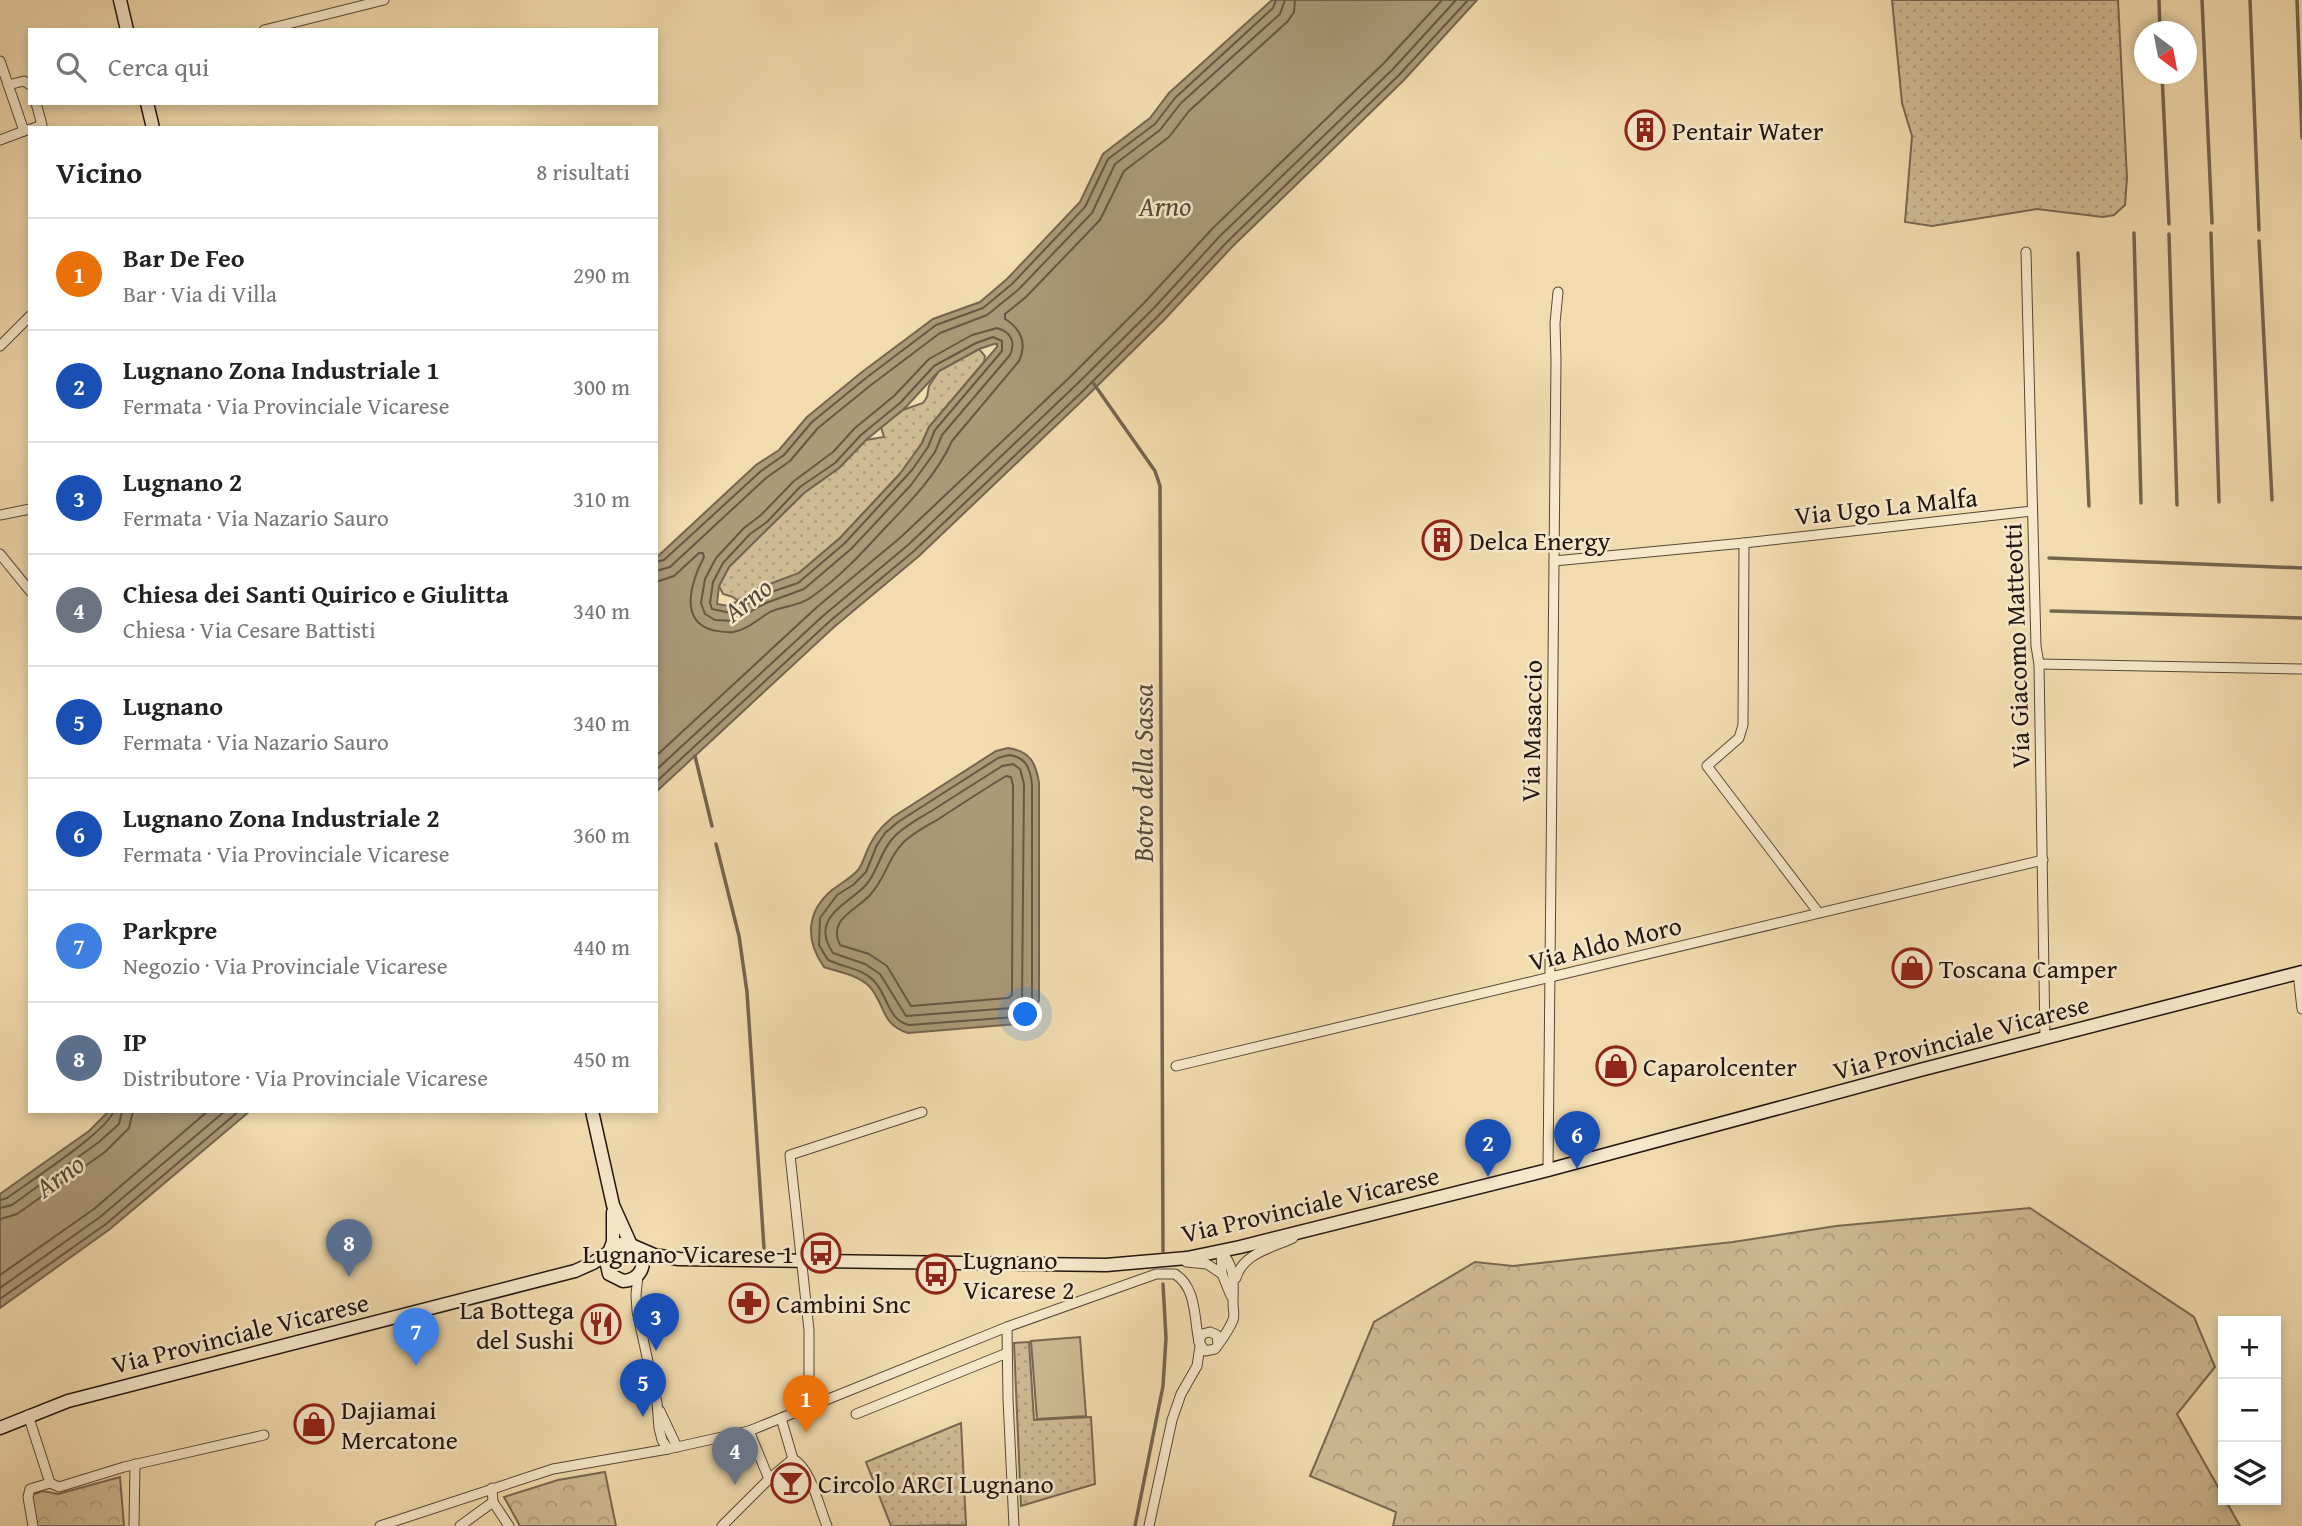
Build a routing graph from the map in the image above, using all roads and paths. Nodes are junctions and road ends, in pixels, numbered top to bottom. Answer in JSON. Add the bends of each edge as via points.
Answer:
{"nodes":[{"id":1,"x":120,"y":0,"type":"edge"},
{"id":2,"x":384,"y":0,"type":"edge"},
{"id":3,"x":356,"y":4,"type":"edge"},
{"id":4,"x":127,"y":28,"type":"edge"},
{"id":5,"x":271,"y":28,"type":"edge"},
{"id":6,"x":0,"y":61,"type":"edge"},
{"id":7,"x":28,"y":82,"type":"edge"},
{"id":8,"x":8,"y":85,"type":"junction"},
{"id":9,"x":36,"y":105,"type":"edge"},
{"id":10,"x":147,"y":105,"type":"edge"},
{"id":11,"x":34,"y":126,"type":"edge"},
{"id":12,"x":35,"y":126,"type":"edge"},
{"id":13,"x":153,"y":126,"type":"edge"},
{"id":14,"x":28,"y":130,"type":"edge"},
{"id":15,"x":0,"y":140,"type":"edge"},
{"id":16,"x":2026,"y":252,"type":"dead end"},
{"id":17,"x":1558,"y":292,"type":"dead end"},
{"id":18,"x":28,"y":318,"type":"edge"},
{"id":19,"x":0,"y":346,"type":"edge"},
{"id":20,"x":28,"y":509,"type":"edge"},
{"id":21,"x":2032,"y":511,"type":"junction"},
{"id":22,"x":0,"y":514,"type":"edge"},
{"id":23,"x":1744,"y":543,"type":"junction"},
{"id":24,"x":0,"y":554,"type":"edge"},
{"id":25,"x":1553,"y":561,"type":"junction"},
{"id":26,"x":28,"y":589,"type":"edge"},
{"id":27,"x":2039,"y":664,"type":"junction"},
{"id":28,"x":2302,"y":669,"type":"edge"},
{"id":29,"x":2043,"y":860,"type":"junction"},
{"id":30,"x":1818,"y":912,"type":"junction"},
{"id":31,"x":2300,"y":973,"type":"edge"},
{"id":32,"x":1550,"y":978,"type":"junction"},
{"id":33,"x":2302,"y":1009,"type":"edge"},
{"id":34,"x":2045,"y":1038,"type":"junction"},
{"id":35,"x":1176,"y":1066,"type":"dead end"},
{"id":36,"x":922,"y":1112,"type":"dead end"},
{"id":37,"x":592,"y":1113,"type":"edge"},
{"id":38,"x":1548,"y":1170,"type":"junction"},
{"id":39,"x":613,"y":1205,"type":"junction"},
{"id":40,"x":1309,"y":1230,"type":"junction"},
{"id":41,"x":635,"y":1247,"type":"junction"},
{"id":42,"x":610,"y":1251,"type":"junction"},
{"id":43,"x":1222,"y":1251,"type":"junction"},
{"id":44,"x":679,"y":1259,"type":"junction"},
{"id":45,"x":802,"y":1260,"type":"junction"},
{"id":46,"x":1149,"y":1262,"type":"junction"},
{"id":47,"x":576,"y":1271,"type":"junction"},
{"id":48,"x":639,"y":1274,"type":"junction"},
{"id":49,"x":1222,"y":1274,"type":"junction"},
{"id":50,"x":613,"y":1277,"type":"junction"},
{"id":51,"x":1235,"y":1283,"type":"junction"},
{"id":52,"x":1233,"y":1304,"type":"junction"},
{"id":53,"x":637,"y":1311,"type":"junction"},
{"id":54,"x":1197,"y":1322,"type":"junction"},
{"id":55,"x":1007,"y":1327,"type":"junction"},
{"id":56,"x":1229,"y":1327,"type":"junction"},
{"id":57,"x":1211,"y":1332,"type":"junction"},
{"id":58,"x":1199,"y":1344,"type":"junction"},
{"id":59,"x":1214,"y":1348,"type":"junction"},
{"id":60,"x":1007,"y":1353,"type":"junction"},
{"id":61,"x":1196,"y":1366,"type":"junction"},
{"id":62,"x":657,"y":1403,"type":"junction"},
{"id":63,"x":809,"y":1407,"type":"junction"},
{"id":64,"x":856,"y":1414,"type":"dead end"},
{"id":65,"x":28,"y":1415,"type":"junction"},
{"id":66,"x":781,"y":1418,"type":"junction"},
{"id":67,"x":0,"y":1428,"type":"edge"},
{"id":68,"x":659,"y":1428,"type":"junction"},
{"id":69,"x":749,"y":1432,"type":"junction"},
{"id":70,"x":264,"y":1435,"type":"dead end"},
{"id":71,"x":672,"y":1448,"type":"junction"},
{"id":72,"x":646,"y":1453,"type":"junction"},
{"id":73,"x":793,"y":1459,"type":"junction"},
{"id":74,"x":135,"y":1464,"type":"junction"},
{"id":75,"x":769,"y":1479,"type":"junction"},
{"id":76,"x":50,"y":1483,"type":"junction"},
{"id":77,"x":492,"y":1488,"type":"junction"},
{"id":78,"x":494,"y":1502,"type":"junction"},
{"id":79,"x":33,"y":1526,"type":"edge"},
{"id":80,"x":134,"y":1526,"type":"edge"},
{"id":81,"x":380,"y":1526,"type":"edge"},
{"id":82,"x":460,"y":1526,"type":"edge"},
{"id":83,"x":509,"y":1526,"type":"edge"},
{"id":84,"x":722,"y":1526,"type":"edge"},
{"id":85,"x":827,"y":1526,"type":"edge"},
{"id":86,"x":1014,"y":1526,"type":"edge"},
{"id":87,"x":1149,"y":1526,"type":"edge"}],
"edges":[{"from":1,"to":4,"type":"main road"},
{"from":2,"to":3,"type":"street"},
{"from":3,"to":5,"type":"street"},
{"from":6,"to":8,"type":"street"},
{"from":7,"to":8,"type":"street"},
{"from":8,"to":11,"type":"street"},
{"from":9,"to":12,"type":"street"},
{"from":10,"to":13,"type":"main road"},
{"from":14,"to":15,"type":"street"},
{"from":16,"to":21,"type":"street","name":"Via Giacomo Matteotti"},
{"from":17,"to":25,"type":"street","name":"Via Masaccio"},
{"from":18,"to":19,"type":"street"},
{"from":20,"to":22,"type":"street"},
{"from":21,"to":23,"type":"street","name":"Via Ugo La Malfa"},
{"from":21,"to":27,"type":"street","name":"Via Giacomo Matteotti"},
{"from":23,"to":25,"type":"street","name":"Via Ugo La Malfa"},
{"from":23,"to":30,"type":"street","via":[[1743,725],[1739,738],[1707,766]]},
{"from":24,"to":26,"type":"street"},
{"from":25,"to":32,"type":"street","name":"Via Masaccio"},
{"from":27,"to":28,"type":"street"},
{"from":27,"to":29,"type":"street","name":"Via Giacomo Matteotti"},
{"from":29,"to":30,"type":"street","name":"Via Aldo Moro"},
{"from":29,"to":34,"type":"street","name":"Via Giacomo Matteotti"},
{"from":30,"to":32,"type":"street","name":"Via Aldo Moro"},
{"from":31,"to":33,"type":"street"},
{"from":31,"to":34,"type":"main road","name":"Via Provinciale Vicarese"},
{"from":32,"to":35,"type":"street","name":"Via Aldo Moro"},
{"from":32,"to":38,"type":"street","name":"Via Masaccio"},
{"from":34,"to":38,"type":"main road","name":"Via Provinciale Vicarese"},
{"from":36,"to":45,"type":"street","via":[[790,1155]]},
{"from":37,"to":39,"type":"main road"},
{"from":38,"to":40,"type":"main road","name":"Via Provinciale Vicarese"},
{"from":39,"to":41,"type":"main road"},
{"from":39,"to":42,"type":"main road"},
{"from":40,"to":43,"type":"main road","name":"Via Provinciale Vicarese"},
{"from":40,"to":51,"type":"street","via":[[1250,1257]]},
{"from":41,"to":42,"type":"main road","via":[[621,1244]]},
{"from":41,"to":44,"type":"main road","name":"Via Provinciale Vicarese"},
{"from":41,"to":48,"type":"main road","via":[[643,1262]]},
{"from":42,"to":47,"type":"main road","name":"Via Provinciale Vicarese"},
{"from":42,"to":50,"type":"main road","via":[[606,1260]]},
{"from":43,"to":46,"type":"main road","name":"Via Provinciale Vicarese"},
{"from":43,"to":49,"type":"street"},
{"from":43,"to":51,"type":"street"},
{"from":44,"to":45,"type":"main road","name":"Via Provinciale Vicarese"},
{"from":44,"to":48,"type":"main road","name":"Via Provinciale Vicarese"},
{"from":45,"to":46,"type":"main road","name":"Via Provinciale Vicarese"},
{"from":45,"to":63,"type":"street","via":[[809,1330]]},
{"from":46,"to":49,"type":"street","via":[[1201,1262]]},
{"from":47,"to":50,"type":"main road","name":"Via Provinciale Vicarese"},
{"from":47,"to":65,"type":"main road","name":"Via Provinciale Vicarese","via":[[81,1397]]},
{"from":48,"to":50,"type":"main road","via":[[629,1281]]},
{"from":48,"to":53,"type":"street"},
{"from":49,"to":52,"type":"street"},
{"from":50,"to":53,"type":"street","via":[[629,1293]]},
{"from":51,"to":52,"type":"street"},
{"from":52,"to":56,"type":"street"},
{"from":53,"to":62,"type":"street"},
{"from":54,"to":55,"type":"street","via":[[1189,1287],[1179,1275],[1170,1273],[1145,1277]]},
{"from":54,"to":57,"type":"street"},
{"from":54,"to":58,"type":"street"},
{"from":55,"to":60,"type":"street"},
{"from":55,"to":63,"type":"street"},
{"from":56,"to":57,"type":"street"},
{"from":56,"to":59,"type":"street"},
{"from":57,"to":58,"type":"street","via":[[1202,1334]]},
{"from":57,"to":59,"type":"street","via":[[1218,1339]]},
{"from":58,"to":59,"type":"street","via":[[1205,1351]]},
{"from":58,"to":61,"type":"street"},
{"from":59,"to":61,"type":"street"},
{"from":60,"to":64,"type":"street"},
{"from":60,"to":86,"type":"street"},
{"from":61,"to":87,"type":"street","via":[[1172,1420]]},
{"from":62,"to":68,"type":"street"},
{"from":62,"to":71,"type":"street"},
{"from":63,"to":66,"type":"street"},
{"from":65,"to":67,"type":"main road","name":"Via Provinciale Vicarese"},
{"from":65,"to":76,"type":"street"},
{"from":66,"to":69,"type":"street"},
{"from":66,"to":73,"type":"street"},
{"from":68,"to":71,"type":"street","via":[[662,1440]]},
{"from":68,"to":72,"type":"street"},
{"from":69,"to":71,"type":"street"},
{"from":69,"to":75,"type":"street"},
{"from":70,"to":74,"type":"street"},
{"from":71,"to":72,"type":"street"},
{"from":72,"to":77,"type":"street","via":[[553,1469]]},
{"from":73,"to":75,"type":"street"},
{"from":73,"to":85,"type":"street","via":[[807,1475]]},
{"from":74,"to":76,"type":"street","via":[[65,1487]]},
{"from":74,"to":80,"type":"street"},
{"from":75,"to":84,"type":"street"},
{"from":76,"to":79,"type":"street","via":[[30,1489]]},
{"from":77,"to":78,"type":"street"},
{"from":77,"to":81,"type":"street"},
{"from":78,"to":82,"type":"street"},
{"from":78,"to":83,"type":"street"}]}
